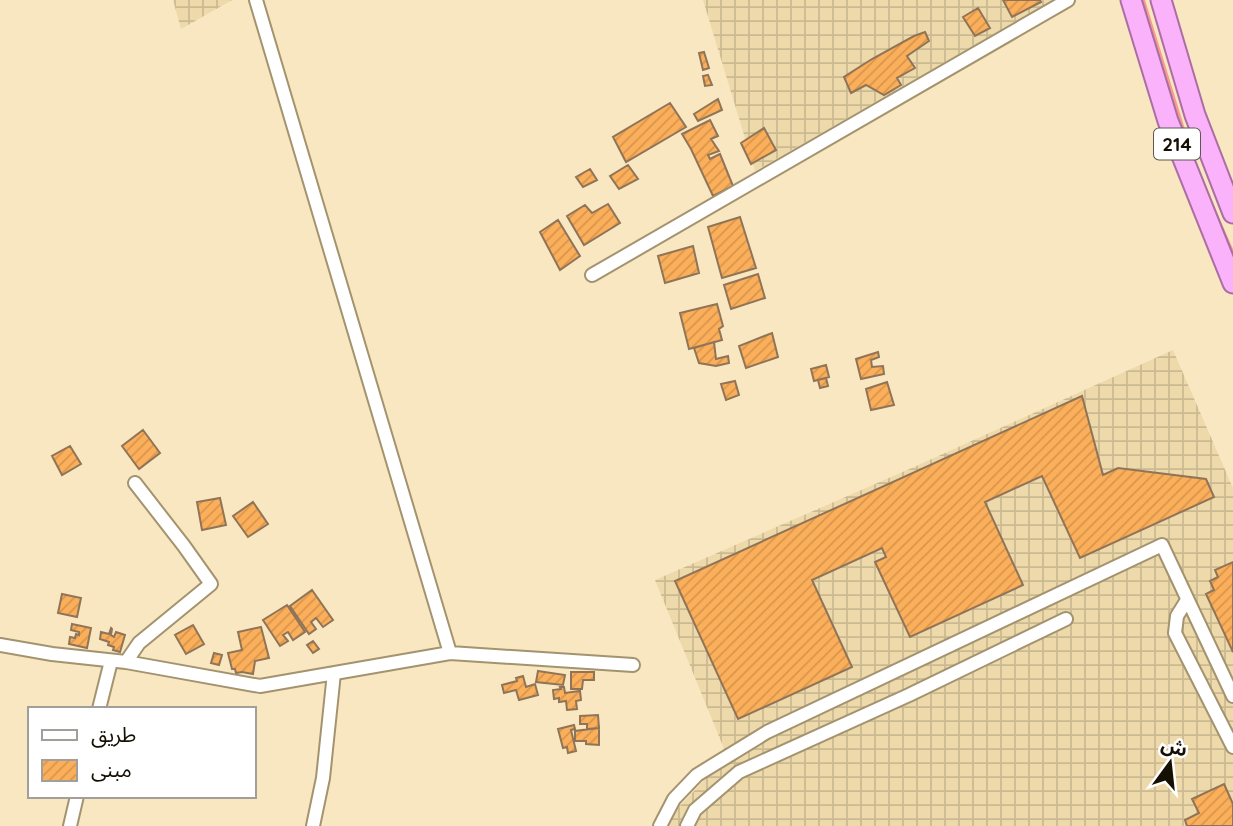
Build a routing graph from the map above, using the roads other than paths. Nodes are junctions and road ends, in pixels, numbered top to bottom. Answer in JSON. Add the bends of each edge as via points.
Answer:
{"nodes":[{"id":1,"x":256,"y":0,"type":"edge"},
{"id":2,"x":1069,"y":0,"type":"edge"},
{"id":3,"x":1131,"y":0,"type":"edge"},
{"id":4,"x":1161,"y":0,"type":"edge"},
{"id":5,"x":1233,"y":213,"type":"edge"},
{"id":6,"x":592,"y":275,"type":"dead end"},
{"id":7,"x":1233,"y":283,"type":"edge"},
{"id":8,"x":135,"y":483,"type":"dead end"},
{"id":9,"x":1187,"y":600,"type":"junction"},
{"id":10,"x":1066,"y":619,"type":"dead end"},
{"id":11,"x":0,"y":645,"type":"edge"},
{"id":12,"x":450,"y":653,"type":"junction"},
{"id":13,"x":111,"y":661,"type":"junction"},
{"id":14,"x":127,"y":662,"type":"junction"},
{"id":15,"x":633,"y":665,"type":"dead end"},
{"id":16,"x":334,"y":673,"type":"junction"},
{"id":17,"x":1233,"y":696,"type":"edge"},
{"id":18,"x":100,"y":707,"type":"edge"},
{"id":19,"x":1233,"y":747,"type":"edge"},
{"id":20,"x":77,"y":798,"type":"edge"},
{"id":21,"x":70,"y":826,"type":"edge"},
{"id":22,"x":313,"y":826,"type":"edge"},
{"id":23,"x":660,"y":826,"type":"edge"},
{"id":24,"x":687,"y":826,"type":"edge"}],
"edges":[{"from":1,"to":12,"type":"street"},
{"from":2,"to":6,"type":"street"},
{"from":3,"to":7,"type":"highway","number":"214","via":[[1168,121]]},
{"from":4,"to":5,"type":"highway","number":"214","via":[[1195,115]]},
{"from":8,"to":14,"type":"street","via":[[211,584],[139,643]]},
{"from":9,"to":17,"type":"street"},
{"from":9,"to":19,"type":"street","via":[[1177,616],[1175,633]]},
{"from":9,"to":23,"type":"street","via":[[1163,545],[767,732],[697,775],[674,799]]},
{"from":10,"to":24,"type":"street","via":[[739,772],[695,810]]},
{"from":11,"to":13,"type":"street"},
{"from":12,"to":15,"type":"street"},
{"from":12,"to":16,"type":"street"},
{"from":13,"to":14,"type":"street"},
{"from":13,"to":18,"type":"street"},
{"from":14,"to":16,"type":"street","via":[[260,686]]},
{"from":16,"to":22,"type":"street","via":[[323,779]]},
{"from":20,"to":21,"type":"street"}]}
